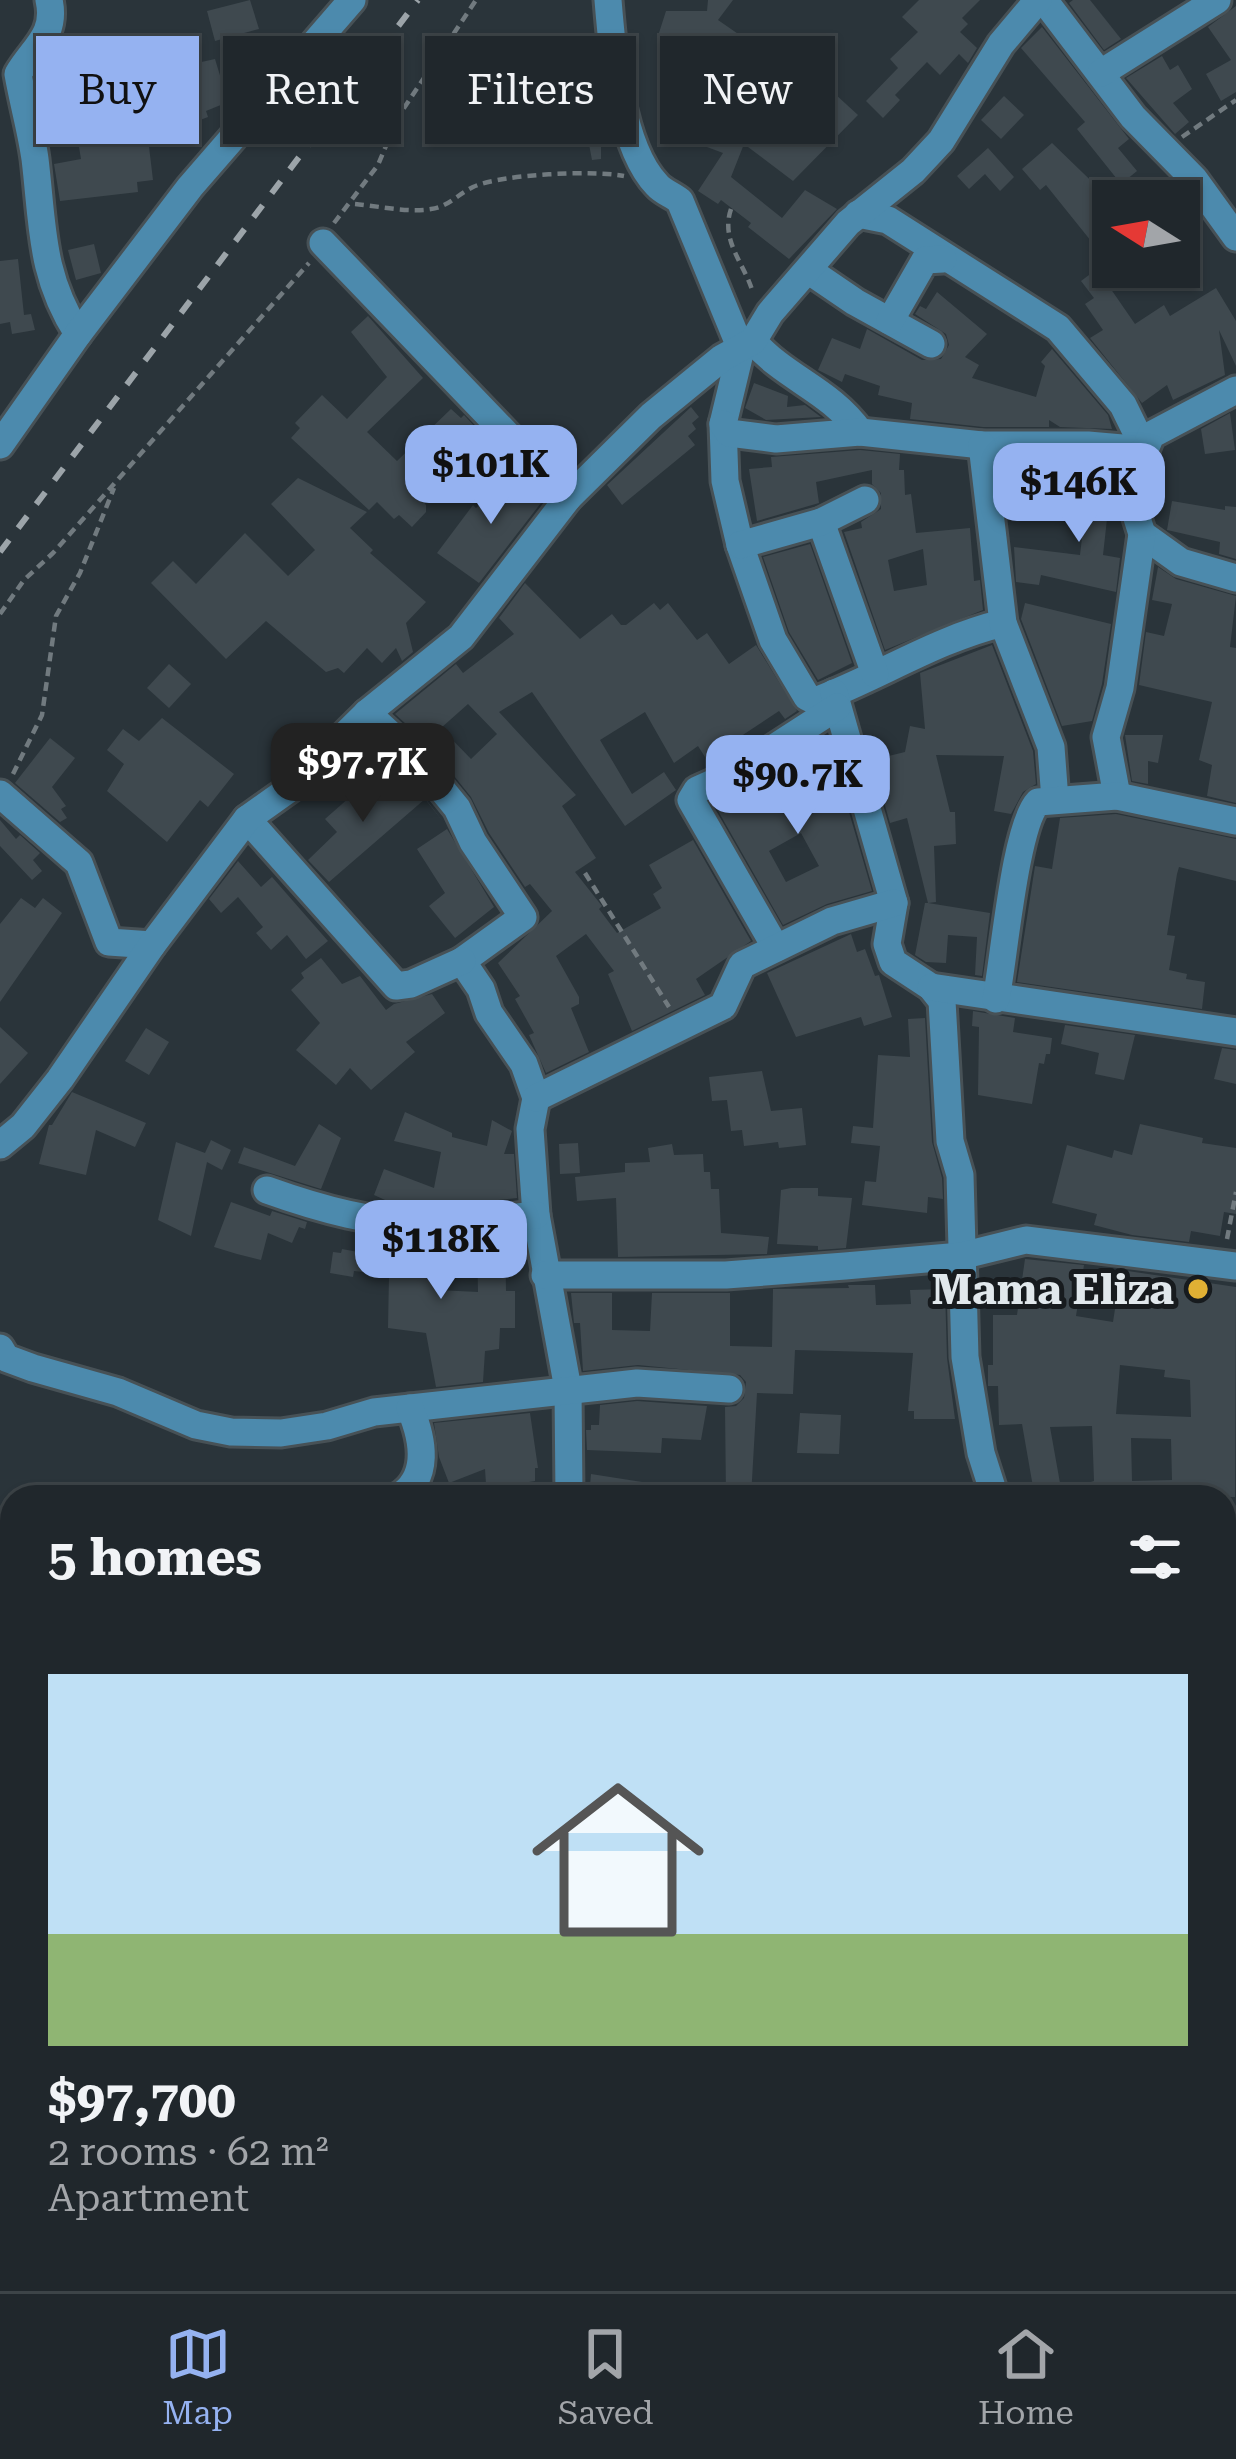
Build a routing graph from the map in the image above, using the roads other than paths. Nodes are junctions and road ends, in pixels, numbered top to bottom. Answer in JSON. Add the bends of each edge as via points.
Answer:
{"nodes":[{"id":1,"x":49,"y":0,"type":"edge"},
{"id":2,"x":352,"y":0,"type":"edge"},
{"id":3,"x":608,"y":0,"type":"edge"},
{"id":4,"x":1045,"y":1,"type":"edge"},
{"id":5,"x":1209,"y":2,"type":"edge"},
{"id":6,"x":11,"y":68,"type":"edge"},
{"id":7,"x":1100,"y":73,"type":"junction"},
{"id":8,"x":858,"y":214,"type":"junction"},
{"id":9,"x":1236,"y":237,"type":"edge"},
{"id":10,"x":323,"y":243,"type":"road end"},
{"id":11,"x":944,"y":259,"type":"junction"},
{"id":12,"x":808,"y":270,"type":"junction"},
{"id":13,"x":890,"y":321,"type":"junction"},
{"id":14,"x":78,"y":334,"type":"junction"},
{"id":15,"x":751,"y":340,"type":"junction"},
{"id":16,"x":931,"y":344,"type":"dead end"},
{"id":17,"x":1236,"y":390,"type":"edge"},
{"id":18,"x":723,"y":424,"type":"junction"},
{"id":19,"x":860,"y":432,"type":"junction"},
{"id":20,"x":0,"y":445,"type":"edge"},
{"id":21,"x":982,"y":445,"type":"junction"},
{"id":22,"x":1145,"y":450,"type":"junction"},
{"id":23,"x":568,"y":498,"type":"junction"},
{"id":24,"x":865,"y":500,"type":"dead end"},
{"id":25,"x":820,"y":522,"type":"junction"},
{"id":26,"x":1142,"y":534,"type":"junction"},
{"id":27,"x":740,"y":545,"type":"junction"},
{"id":28,"x":1236,"y":578,"type":"edge"},
{"id":29,"x":1003,"y":622,"type":"junction"},
{"id":30,"x":875,"y":674,"type":"junction"},
{"id":31,"x":836,"y":700,"type":"junction"},
{"id":32,"x":367,"y":713,"type":"junction"},
{"id":33,"x":1,"y":794,"type":"edge"},
{"id":34,"x":1117,"y":796,"type":"junction"},
{"id":35,"x":1055,"y":800,"type":"junction"},
{"id":36,"x":248,"y":819,"type":"junction"},
{"id":37,"x":1236,"y":821,"type":"edge"},
{"id":38,"x":894,"y":903,"type":"junction"},
{"id":39,"x":152,"y":945,"type":"junction"},
{"id":40,"x":776,"y":948,"type":"junction"},
{"id":41,"x":462,"y":961,"type":"junction"},
{"id":42,"x":932,"y":987,"type":"junction"},
{"id":43,"x":996,"y":999,"type":"junction"},
{"id":44,"x":1236,"y":1033,"type":"edge"},
{"id":45,"x":536,"y":1099,"type":"junction"},
{"id":46,"x":0,"y":1145,"type":"edge"},
{"id":47,"x":266,"y":1190,"type":"dead end"},
{"id":48,"x":536,"y":1215,"type":"junction"},
{"id":49,"x":961,"y":1256,"type":"junction"},
{"id":50,"x":1230,"y":1265,"type":"edge"},
{"id":51,"x":545,"y":1275,"type":"junction"},
{"id":52,"x":0,"y":1348,"type":"edge"},
{"id":53,"x":568,"y":1389,"type":"junction"},
{"id":54,"x":729,"y":1389,"type":"dead end"},
{"id":55,"x":410,"y":1408,"type":"junction"},
{"id":56,"x":412,"y":1485,"type":"edge"},
{"id":57,"x":569,"y":1485,"type":"edge"},
{"id":58,"x":992,"y":1485,"type":"edge"}],
"edges":[{"from":1,"to":6,"type":"street","via":[[39,50]]},
{"from":2,"to":14,"type":"street","via":[[190,187]]},
{"from":3,"to":15,"type":"street","via":[[632,138],[658,187],[680,201]]},
{"from":4,"to":7,"type":"street"},
{"from":4,"to":8,"type":"street","via":[[1000,44],[941,141]]},
{"from":5,"to":7,"type":"street"},
{"from":6,"to":14,"type":"street","via":[[19,74],[33,148],[45,258]]},
{"from":7,"to":9,"type":"street"},
{"from":8,"to":11,"type":"street","via":[[888,220]]},
{"from":8,"to":12,"type":"street"},
{"from":10,"to":23,"type":"street"},
{"from":11,"to":13,"type":"street","via":[[925,260]]},
{"from":11,"to":22,"type":"street","via":[[1058,328],[1123,405]]},
{"from":12,"to":13,"type":"street"},
{"from":12,"to":15,"type":"street"},
{"from":13,"to":16,"type":"street"},
{"from":14,"to":20,"type":"street"},
{"from":15,"to":18,"type":"street","via":[[731,376]]},
{"from":15,"to":19,"type":"street","via":[[832,399]]},
{"from":15,"to":23,"type":"street","via":[[651,416]]},
{"from":17,"to":22,"type":"street","via":[[1151,435]]},
{"from":18,"to":19,"type":"street","via":[[729,433],[776,439]]},
{"from":18,"to":27,"type":"street"},
{"from":19,"to":21,"type":"street"},
{"from":21,"to":22,"type":"street"},
{"from":21,"to":29,"type":"street"},
{"from":22,"to":26,"type":"street","via":[[1135,456]]},
{"from":23,"to":32,"type":"street","via":[[461,637]]},
{"from":24,"to":25,"type":"street"},
{"from":25,"to":27,"type":"street"},
{"from":25,"to":30,"type":"street"},
{"from":26,"to":28,"type":"street","via":[[1180,562]]},
{"from":26,"to":34,"type":"street","via":[[1106,737]]},
{"from":27,"to":31,"type":"street","via":[[773,640],[807,697]]},
{"from":29,"to":30,"type":"street","via":[[957,634]]},
{"from":29,"to":35,"type":"street","via":[[1051,747]]},
{"from":30,"to":31,"type":"street"},
{"from":31,"to":38,"type":"street"},
{"from":31,"to":40,"type":"street","via":[[692,800]]},
{"from":32,"to":36,"type":"street","via":[[292,788]]},
{"from":32,"to":41,"type":"street","via":[[457,808],[524,917]]},
{"from":33,"to":39,"type":"street","via":[[79,862],[109,942]]},
{"from":34,"to":35,"type":"street"},
{"from":34,"to":37,"type":"street"},
{"from":35,"to":43,"type":"street","via":[[1031,809]]},
{"from":36,"to":39,"type":"street"},
{"from":36,"to":41,"type":"street","via":[[396,986]]},
{"from":38,"to":40,"type":"street"},
{"from":38,"to":42,"type":"street","via":[[887,944],[893,962]]},
{"from":39,"to":46,"type":"street","via":[[60,1078]]},
{"from":40,"to":45,"type":"street","via":[[742,964],[723,1006]]},
{"from":41,"to":45,"type":"street"},
{"from":42,"to":43,"type":"street"},
{"from":42,"to":49,"type":"street","via":[[945,1017]]},
{"from":43,"to":44,"type":"street"},
{"from":45,"to":48,"type":"street"},
{"from":47,"to":48,"type":"street","via":[[391,1222]]},
{"from":48,"to":51,"type":"street"},
{"from":49,"to":50,"type":"street","via":[[1046,1240]]},
{"from":49,"to":51,"type":"street","via":[[727,1275]]},
{"from":49,"to":58,"type":"street","via":[[972,1413]]},
{"from":51,"to":53,"type":"street"},
{"from":52,"to":55,"type":"street","via":[[33,1368],[231,1432],[281,1433]]},
{"from":53,"to":54,"type":"street"},
{"from":53,"to":55,"type":"street"},
{"from":53,"to":57,"type":"street"},
{"from":55,"to":56,"type":"street","via":[[422,1464]]}]}
